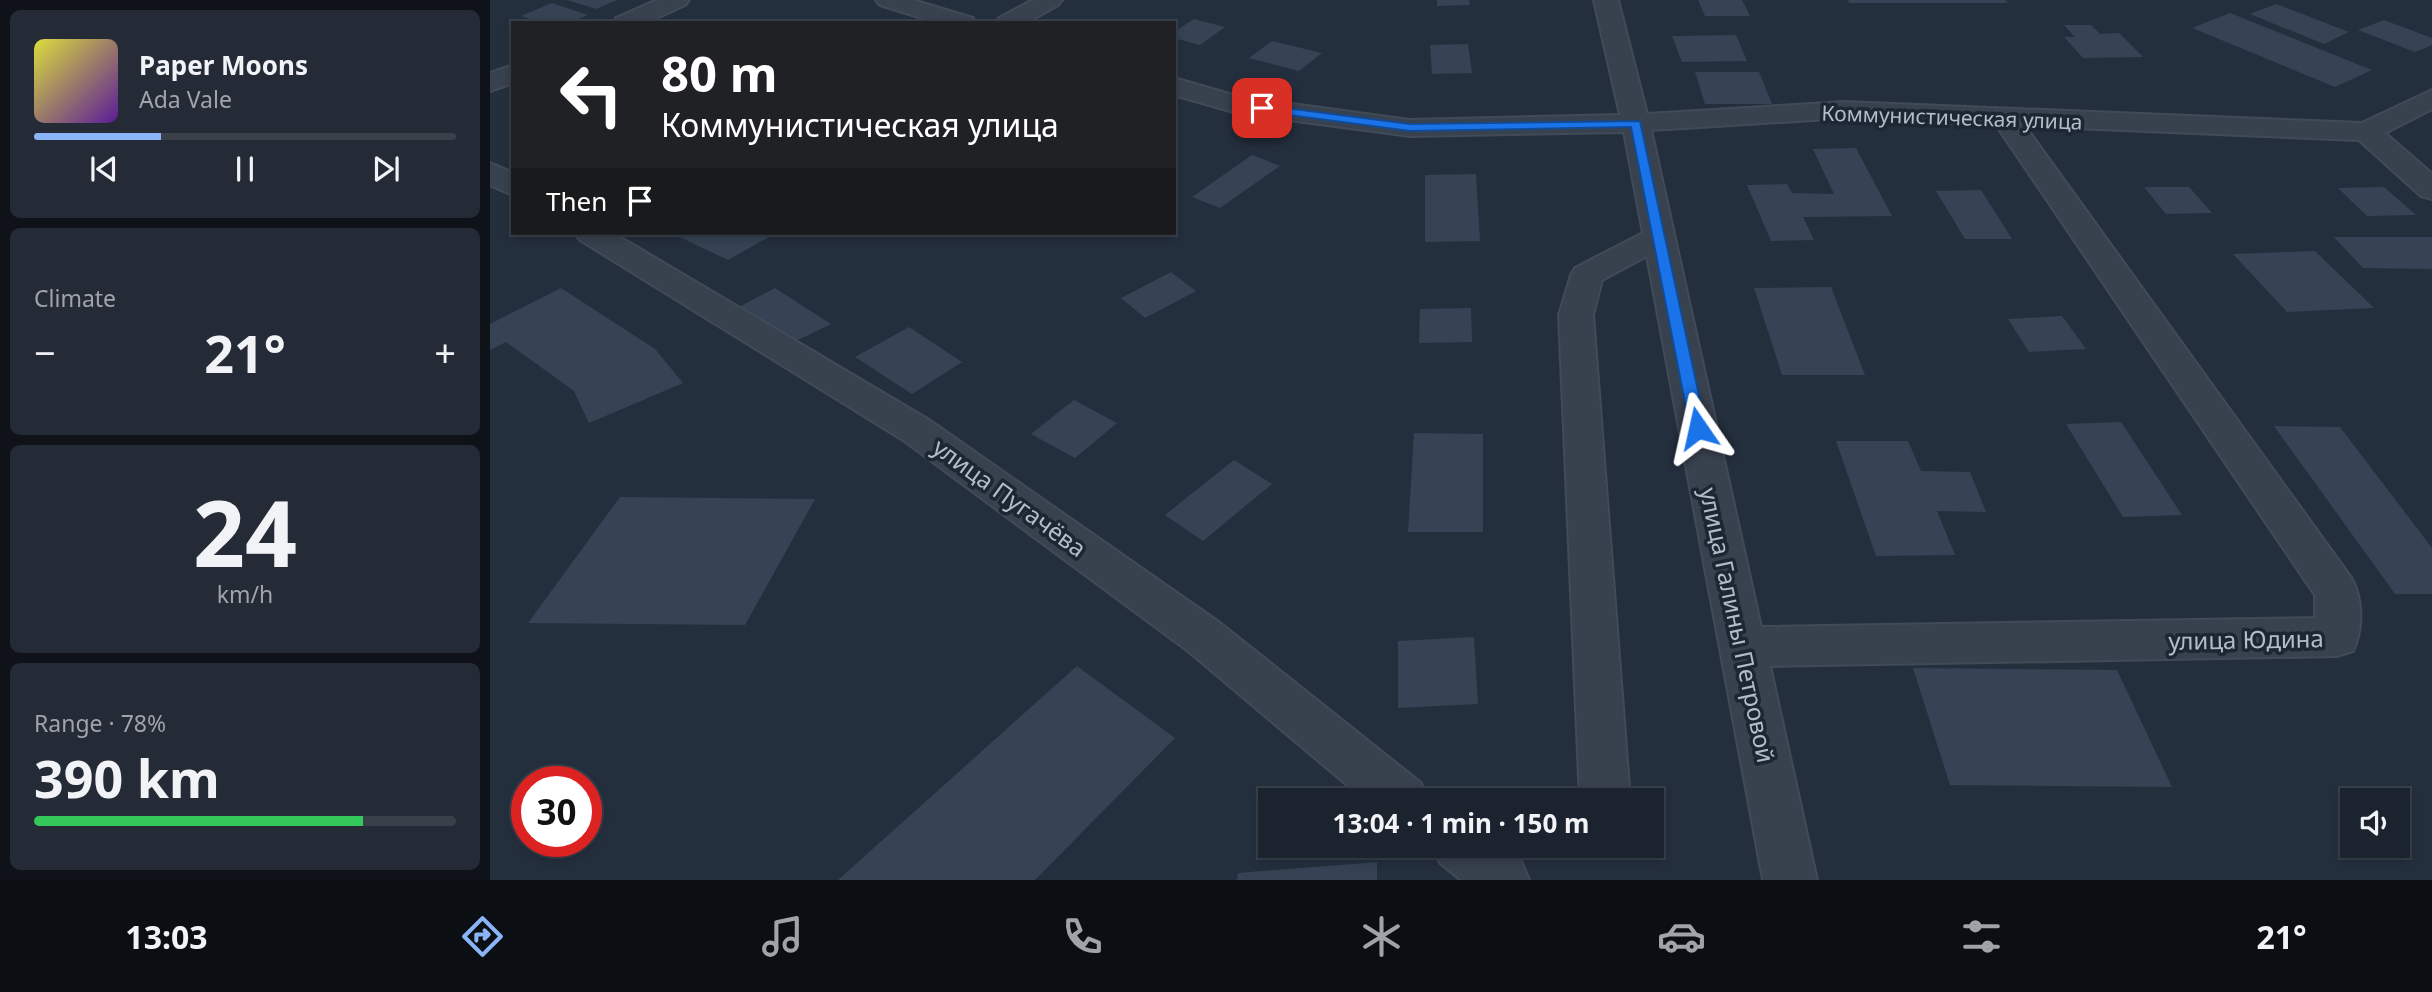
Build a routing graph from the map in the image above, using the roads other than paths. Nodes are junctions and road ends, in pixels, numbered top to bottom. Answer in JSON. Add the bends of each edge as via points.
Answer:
{"nodes":[{"id":1,"x":677,"y":0,"type":"edge"},
{"id":2,"x":888,"y":0,"type":"edge"},
{"id":3,"x":1050,"y":0,"type":"edge"},
{"id":4,"x":1606,"y":0,"type":"edge"},
{"id":5,"x":630,"y":21,"type":"edge"},
{"id":6,"x":957,"y":21,"type":"edge"},
{"id":7,"x":1012,"y":21,"type":"edge"},
{"id":8,"x":511,"y":74,"type":"edge"},
{"id":9,"x":490,"y":83,"type":"edge"},
{"id":10,"x":1176,"y":87,"type":"edge"},
{"id":11,"x":2432,"y":98,"type":"edge"},
{"id":12,"x":2006,"y":118,"type":"junction"},
{"id":13,"x":1636,"y":123,"type":"junction"},
{"id":14,"x":2367,"y":132,"type":"junction"},
{"id":15,"x":490,"y":172,"type":"edge"},
{"id":16,"x":511,"y":185,"type":"edge"},
{"id":17,"x":2432,"y":190,"type":"edge"},
{"id":18,"x":594,"y":235,"type":"edge"},
{"id":19,"x":1660,"y":237,"type":"junction"},
{"id":20,"x":1741,"y":647,"type":"junction"},
{"id":21,"x":1389,"y":788,"type":"edge"},
{"id":22,"x":1604,"y":788,"type":"edge"},
{"id":23,"x":1475,"y":858,"type":"edge"},
{"id":24,"x":1502,"y":880,"type":"edge"},
{"id":25,"x":1790,"y":880,"type":"edge"}],
"edges":[{"from":1,"to":5,"type":"street"},
{"from":2,"to":6,"type":"street"},
{"from":3,"to":7,"type":"street"},
{"from":4,"to":13,"type":"street","name":"улица Галины Петровой"},
{"from":8,"to":9,"type":"street"},
{"from":10,"to":13,"type":"street","name":"Коммунистическая улица","via":[[1237,105],[1410,128]]},
{"from":11,"to":14,"type":"street","name":"Коммунистическая улица"},
{"from":12,"to":13,"type":"street","name":"Коммунистическая улица","via":[[1845,110]]},
{"from":12,"to":14,"type":"street","name":"Коммунистическая улица"},
{"from":12,"to":20,"type":"street","name":"улица Юдина","via":[[2337,592],[2337,638]]},
{"from":13,"to":19,"type":"street","name":"улица Галины Петровой"},
{"from":14,"to":17,"type":"street"},
{"from":15,"to":16,"type":"street"},
{"from":18,"to":21,"type":"street","name":"улица Пугачёва","via":[[916,430],[1204,637]]},
{"from":19,"to":20,"type":"street","name":"улица Галины Петровой"},
{"from":19,"to":22,"type":"street","via":[[1587,275],[1576,315]]},
{"from":20,"to":25,"type":"street","name":"улица Галины Петровой"},
{"from":23,"to":24,"type":"street"}]}
